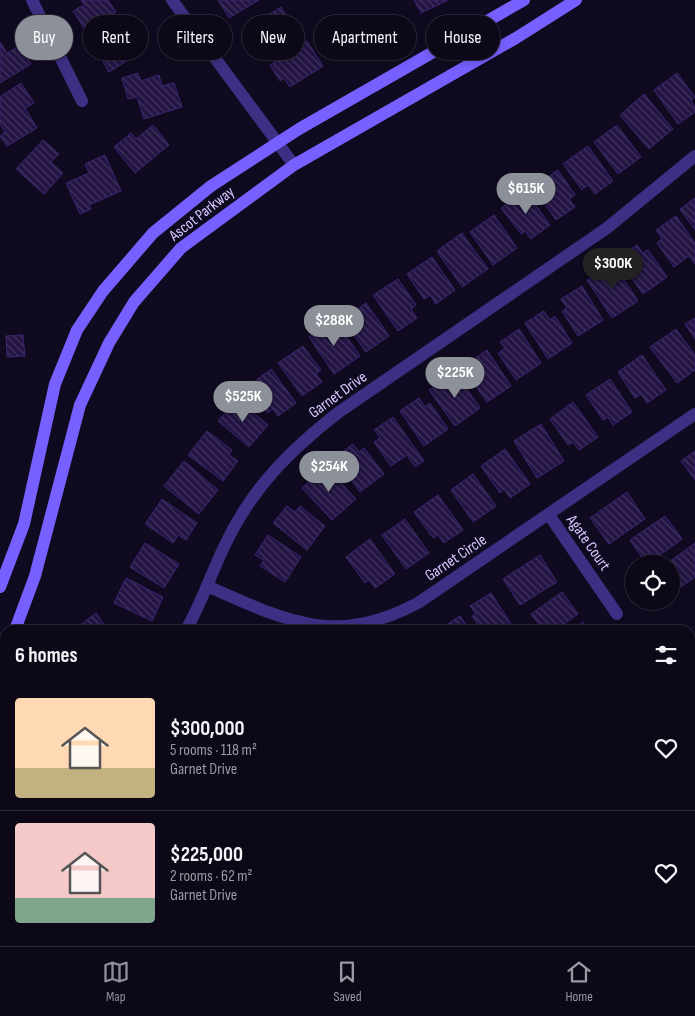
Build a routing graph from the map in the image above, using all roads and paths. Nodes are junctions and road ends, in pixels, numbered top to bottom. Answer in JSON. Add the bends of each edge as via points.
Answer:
{"nodes":[{"id":1,"x":32,"y":0,"type":"edge"},
{"id":2,"x":172,"y":0,"type":"edge"},
{"id":3,"x":524,"y":0,"type":"edge"},
{"id":4,"x":576,"y":0,"type":"edge"},
{"id":5,"x":82,"y":101,"type":"dead end"},
{"id":6,"x":277,"y":144,"type":"junction"},
{"id":7,"x":695,"y":156,"type":"edge"},
{"id":8,"x":294,"y":165,"type":"junction"},
{"id":9,"x":695,"y":414,"type":"edge"},
{"id":10,"x":549,"y":515,"type":"junction"},
{"id":11,"x":207,"y":586,"type":"junction"},
{"id":12,"x":0,"y":587,"type":"edge"},
{"id":13,"x":617,"y":614,"type":"dead end"},
{"id":14,"x":17,"y":625,"type":"edge"},
{"id":15,"x":188,"y":625,"type":"edge"},
{"id":16,"x":313,"y":625,"type":"edge"},
{"id":17,"x":363,"y":625,"type":"edge"}],
"edges":[{"from":1,"to":5,"type":"street"},
{"from":2,"to":6,"type":"street"},
{"from":3,"to":6,"type":"main road","name":"Ascot Parkway","via":[[380,80]]},
{"from":4,"to":8,"type":"main road","name":"Ascot Parkway"},
{"from":6,"to":8,"type":"street"},
{"from":6,"to":12,"type":"main road","name":"Ascot Parkway","via":[[211,186],[153,232],[103,291],[77,330],[55,384],[24,524]]},
{"from":7,"to":11,"type":"street","name":"Garnet Drive","via":[[608,228],[303,440],[280,462],[239,517]]},
{"from":8,"to":14,"type":"main road","name":"Ascot Parkway","via":[[181,248],[134,302],[109,344],[80,405],[35,576]]},
{"from":9,"to":10,"type":"street","name":"Garnet Circle"},
{"from":10,"to":13,"type":"street","name":"Agate Court"},
{"from":10,"to":17,"type":"street","name":"Garnet Circle","via":[[418,603]]},
{"from":11,"to":15,"type":"street","name":"Garnet Drive"},
{"from":11,"to":16,"type":"street","name":"Garnet Circle"}]}
